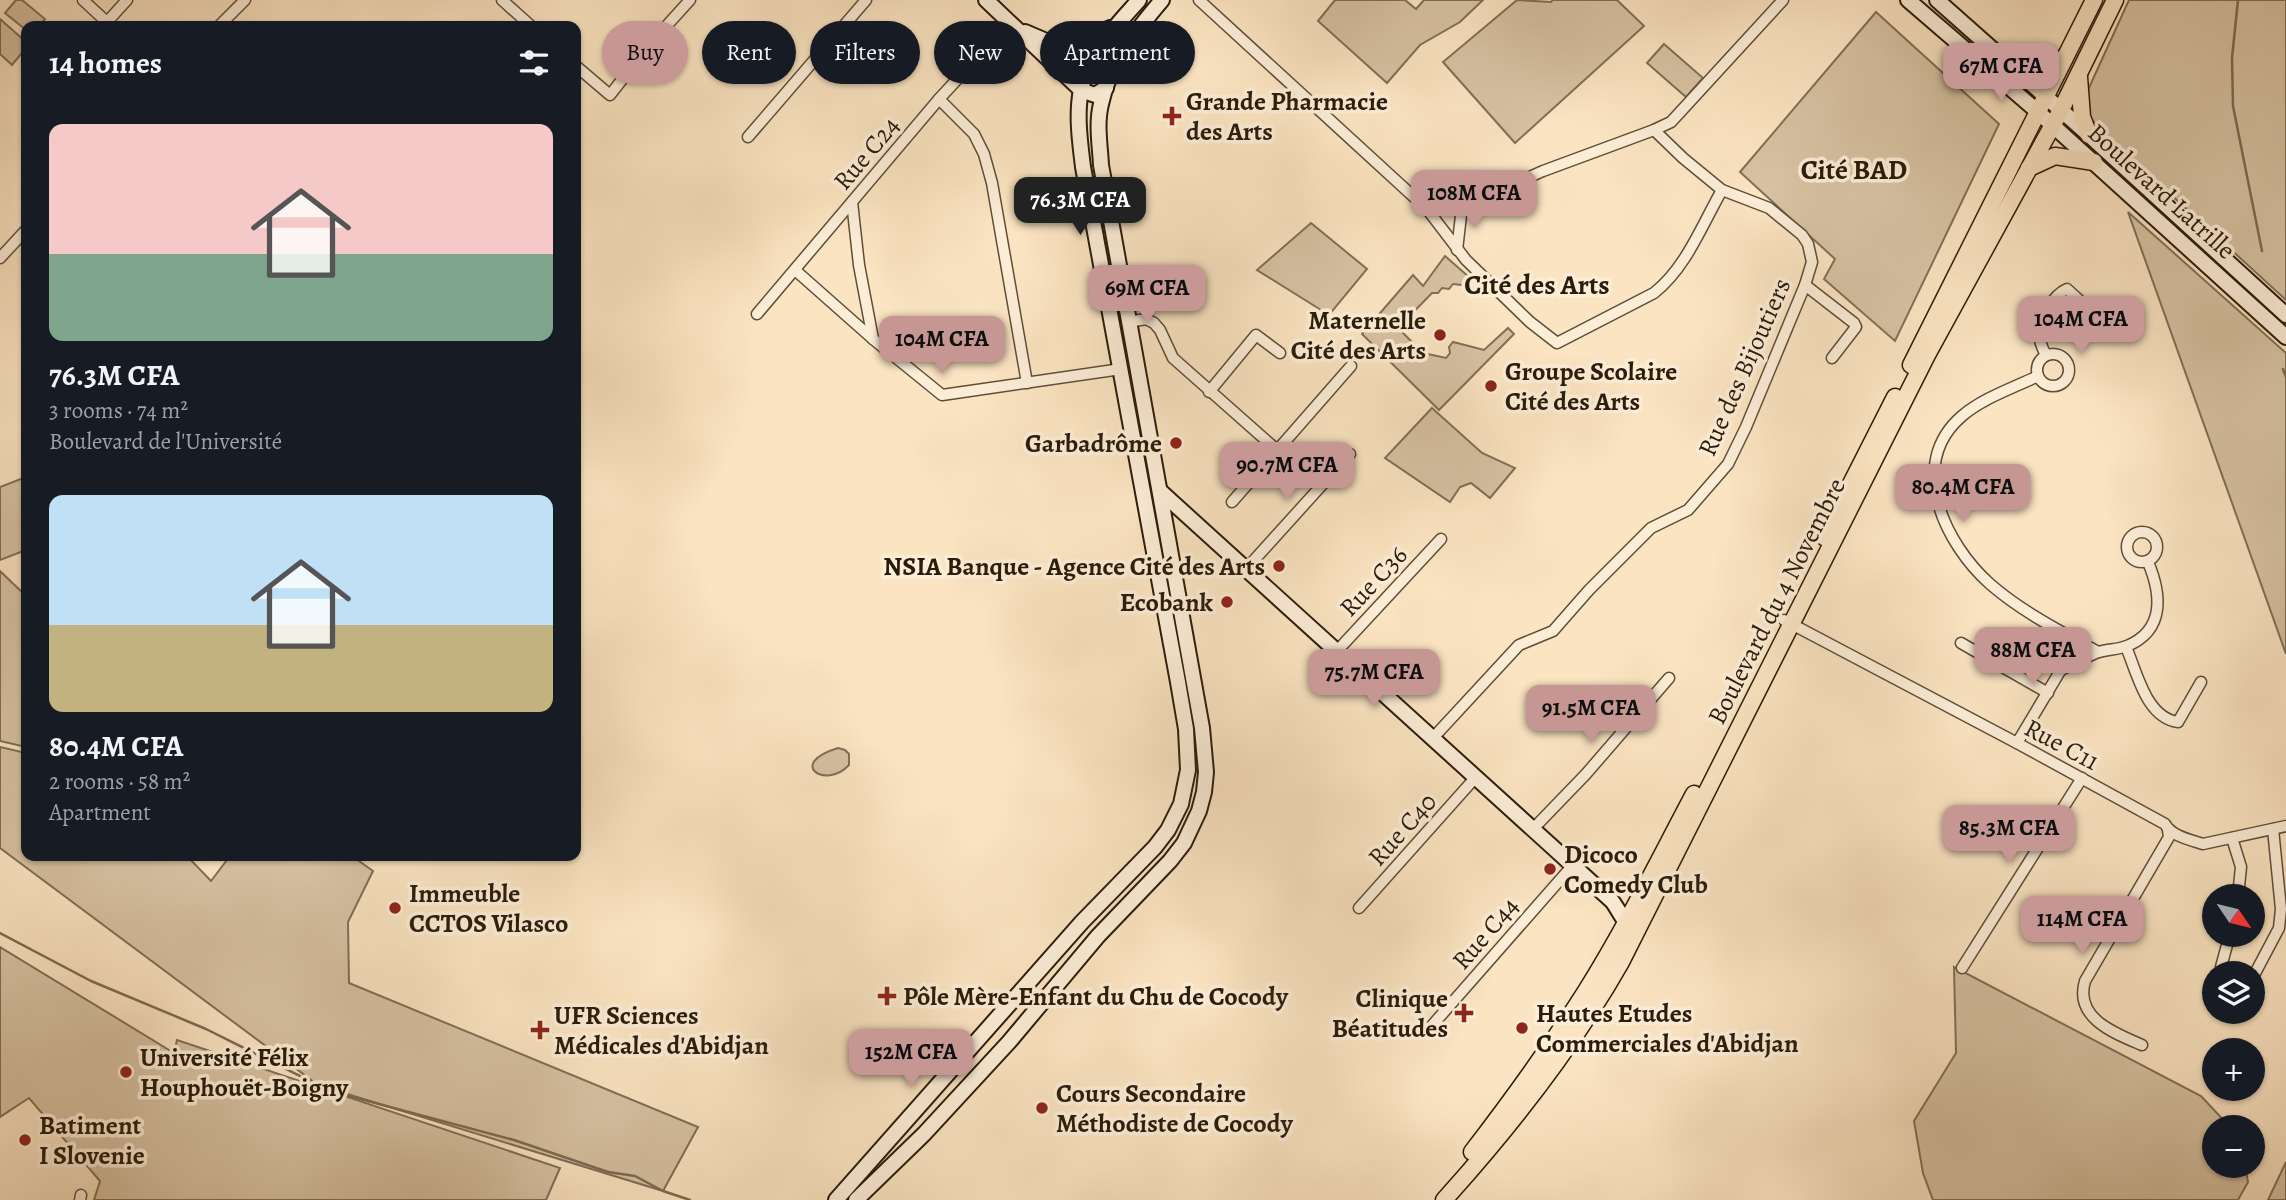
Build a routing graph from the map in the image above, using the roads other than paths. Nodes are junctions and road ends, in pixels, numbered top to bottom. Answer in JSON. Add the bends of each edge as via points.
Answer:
{"nodes":[{"id":1,"x":83,"y":0,"type":"edge"},
{"id":2,"x":127,"y":0,"type":"edge"},
{"id":3,"x":245,"y":0,"type":"edge"},
{"id":4,"x":502,"y":0,"type":"edge"},
{"id":5,"x":690,"y":0,"type":"edge"},
{"id":6,"x":866,"y":0,"type":"edge"},
{"id":7,"x":986,"y":0,"type":"edge"},
{"id":8,"x":1139,"y":0,"type":"edge"},
{"id":9,"x":1162,"y":0,"type":"edge"},
{"id":10,"x":1199,"y":0,"type":"edge"},
{"id":11,"x":1783,"y":0,"type":"edge"},
{"id":12,"x":1908,"y":0,"type":"edge"},
{"id":13,"x":1937,"y":0,"type":"edge"},
{"id":14,"x":2094,"y":0,"type":"edge"},
{"id":15,"x":2115,"y":0,"type":"edge"},
{"id":16,"x":106,"y":21,"type":"edge"},
{"id":17,"x":111,"y":21,"type":"edge"},
{"id":18,"x":224,"y":21,"type":"edge"},
{"id":19,"x":525,"y":21,"type":"edge"},
{"id":20,"x":1010,"y":21,"type":"edge"},
{"id":21,"x":1121,"y":21,"type":"edge"},
{"id":22,"x":1144,"y":21,"type":"edge"},
{"id":23,"x":1026,"y":37,"type":"edge"},
{"id":24,"x":1991,"y":49,"type":"junction"},
{"id":25,"x":2066,"y":57,"type":"junction"},
{"id":26,"x":1980,"y":62,"type":"junction"},
{"id":27,"x":581,"y":70,"type":"edge"},
{"id":28,"x":2018,"y":71,"type":"junction"},
{"id":29,"x":2079,"y":74,"type":"junction"},
{"id":30,"x":954,"y":84,"type":"edge"},
{"id":31,"x":1083,"y":84,"type":"edge"},
{"id":32,"x":1107,"y":84,"type":"edge"},
{"id":33,"x":1108,"y":84,"type":"edge"},
{"id":34,"x":1081,"y":90,"type":"junction"},
{"id":35,"x":2046,"y":96,"type":"junction"},
{"id":36,"x":939,"y":99,"type":"junction"},
{"id":37,"x":2061,"y":110,"type":"junction"},
{"id":38,"x":2038,"y":112,"type":"junction"},
{"id":39,"x":2053,"y":125,"type":"junction"},
{"id":40,"x":1654,"y":130,"type":"junction"},
{"id":41,"x":2089,"y":135,"type":"junction"},
{"id":42,"x":748,"y":137,"type":"dead end"},
{"id":43,"x":2094,"y":162,"type":"junction"},
{"id":44,"x":2029,"y":168,"type":"junction"},
{"id":45,"x":1722,"y":190,"type":"junction"},
{"id":46,"x":852,"y":202,"type":"junction"},
{"id":47,"x":1462,"y":207,"type":"junction"},
{"id":48,"x":1427,"y":209,"type":"junction"},
{"id":49,"x":21,"y":235,"type":"edge"},
{"id":50,"x":1457,"y":250,"type":"junction"},
{"id":51,"x":1,"y":254,"type":"edge"},
{"id":52,"x":795,"y":270,"type":"junction"},
{"id":53,"x":1805,"y":285,"type":"junction"},
{"id":54,"x":2079,"y":300,"type":"dead end"},
{"id":55,"x":757,"y":314,"type":"dead end"},
{"id":56,"x":2286,"y":314,"type":"edge"},
{"id":57,"x":1128,"y":321,"type":"junction"},
{"id":58,"x":2286,"y":337,"type":"edge"},
{"id":59,"x":873,"y":339,"type":"junction"},
{"id":60,"x":1280,"y":353,"type":"dead end"},
{"id":61,"x":2046,"y":355,"type":"junction"},
{"id":62,"x":1832,"y":358,"type":"dead end"},
{"id":63,"x":1350,"y":366,"type":"dead end"},
{"id":64,"x":1121,"y":369,"type":"junction"},
{"id":65,"x":2038,"y":376,"type":"junction"},
{"id":66,"x":1027,"y":383,"type":"junction"},
{"id":67,"x":1209,"y":392,"type":"junction"},
{"id":68,"x":1276,"y":450,"type":"junction"},
{"id":69,"x":1350,"y":454,"type":"dead end"},
{"id":70,"x":1160,"y":491,"type":"junction"},
{"id":71,"x":1144,"y":494,"type":"junction"},
{"id":72,"x":1232,"y":502,"type":"dead end"},
{"id":73,"x":1441,"y":539,"type":"dead end"},
{"id":74,"x":2148,"y":562,"type":"dead end"},
{"id":75,"x":1246,"y":569,"type":"junction"},
{"id":76,"x":1788,"y":623,"type":"junction"},
{"id":77,"x":2057,"y":629,"type":"junction"},
{"id":78,"x":1961,"y":643,"type":"dead end"},
{"id":79,"x":2126,"y":647,"type":"junction"},
{"id":80,"x":1336,"y":652,"type":"junction"},
{"id":81,"x":2098,"y":652,"type":"junction"},
{"id":82,"x":2061,"y":670,"type":"junction"},
{"id":83,"x":1670,"y":678,"type":"dead end"},
{"id":84,"x":2201,"y":682,"type":"dead end"},
{"id":85,"x":2048,"y":693,"type":"junction"},
{"id":86,"x":1432,"y":739,"type":"junction"},
{"id":87,"x":2017,"y":743,"type":"junction"},
{"id":88,"x":1475,"y":778,"type":"junction"},
{"id":89,"x":2082,"y":778,"type":"junction"},
{"id":90,"x":2286,"y":826,"type":"edge"},
{"id":91,"x":2273,"y":829,"type":"junction"},
{"id":92,"x":1532,"y":830,"type":"junction"},
{"id":93,"x":2168,"y":830,"type":"junction"},
{"id":94,"x":2232,"y":838,"type":"junction"},
{"id":95,"x":1573,"y":866,"type":"junction"},
{"id":96,"x":2239,"y":884,"type":"edge"},
{"id":97,"x":1612,"y":901,"type":"junction"},
{"id":98,"x":1359,"y":908,"type":"dead end"},
{"id":99,"x":1640,"y":911,"type":"junction"},
{"id":100,"x":1082,"y":922,"type":"junction"},
{"id":101,"x":1632,"y":927,"type":"junction"},
{"id":102,"x":1098,"y":936,"type":"junction"},
{"id":103,"x":2262,"y":961,"type":"edge"},
{"id":104,"x":1962,"y":968,"type":"dead end"},
{"id":105,"x":1429,"y":1029,"type":"dead end"},
{"id":106,"x":2142,"y":1045,"type":"dead end"},
{"id":107,"x":849,"y":1185,"type":"junction"},
{"id":108,"x":863,"y":1198,"type":"edge"},
{"id":109,"x":836,"y":1200,"type":"edge"},
{"id":110,"x":1433,"y":1200,"type":"edge"},
{"id":111,"x":1444,"y":1200,"type":"edge"}],
"edges":[{"from":1,"to":16,"type":"street"},
{"from":2,"to":17,"type":"street"},
{"from":3,"to":18,"type":"street"},
{"from":4,"to":19,"type":"street"},
{"from":5,"to":27,"type":"street","via":[[610,95]]},
{"from":6,"to":42,"type":"street"},
{"from":7,"to":20,"type":"street"},
{"from":8,"to":21,"type":"street"},
{"from":9,"to":22,"type":"street"},
{"from":10,"to":48,"type":"street"},
{"from":11,"to":40,"type":"street","via":[[1671,122]]},
{"from":12,"to":26,"type":"street","name":"Boulevard Latrille"},
{"from":13,"to":24,"type":"street","name":"Boulevard Latrille"},
{"from":14,"to":25,"type":"main road","name":"Boulevard du 4 Novembre"},
{"from":15,"to":29,"type":"main road","name":"Boulevard du 4 Novembre"},
{"from":23,"to":34,"type":"street"},
{"from":24,"to":26,"type":"street"},
{"from":24,"to":28,"type":"street","name":"Boulevard Latrille"},
{"from":25,"to":28,"type":"main road","via":[[2049,67]]},
{"from":25,"to":35,"type":"main road","name":"Boulevard du 4 Novembre"},
{"from":26,"to":38,"type":"street","name":"Boulevard Latrille"},
{"from":28,"to":35,"type":"street","name":"Boulevard Latrille"},
{"from":29,"to":37,"type":"main road","name":"Boulevard du 4 Novembre"},
{"from":29,"to":41,"type":"main road","via":[[2082,117]]},
{"from":30,"to":36,"type":"street","name":"Rue C24"},
{"from":31,"to":34,"type":"street"},
{"from":32,"to":34,"type":"street","via":[[1095,95]]},
{"from":33,"to":57,"type":"street","via":[[1099,121],[1101,165]]},
{"from":34,"to":64,"type":"street","via":[[1083,167]]},
{"from":35,"to":37,"type":"street","name":"Boulevard Latrille"},
{"from":35,"to":38,"type":"main road","name":"Boulevard du 4 Novembre"},
{"from":36,"to":46,"type":"street","name":"Rue C24"},
{"from":36,"to":66,"type":"street","via":[[974,134],[984,154]]},
{"from":37,"to":39,"type":"main road","name":"Boulevard du 4 Novembre"},
{"from":37,"to":41,"type":"street","name":"Boulevard Latrille"},
{"from":38,"to":39,"type":"street","name":"Boulevard Latrille"},
{"from":38,"to":76,"type":"main road","name":"Boulevard du 4 Novembre"},
{"from":39,"to":43,"type":"street","name":"Boulevard Latrille"},
{"from":39,"to":44,"type":"main road","name":"Boulevard du 4 Novembre"},
{"from":40,"to":45,"type":"street","name":"Rue des Bijoutiers"},
{"from":40,"to":47,"type":"street"},
{"from":41,"to":56,"type":"street","name":"Boulevard Latrille"},
{"from":43,"to":44,"type":"main road","via":[[2055,156]]},
{"from":43,"to":58,"type":"street","name":"Boulevard Latrille"},
{"from":44,"to":76,"type":"main road","name":"Boulevard du 4 Novembre"},
{"from":45,"to":50,"type":"street","via":[[1668,282],[1557,344]]},
{"from":45,"to":53,"type":"street","name":"Rue des Bijoutiers","via":[[1769,208],[1802,235],[1812,262]]},
{"from":46,"to":52,"type":"street","name":"Rue C24"},
{"from":46,"to":59,"type":"street"},
{"from":47,"to":48,"type":"street"},
{"from":47,"to":50,"type":"street"},
{"from":48,"to":50,"type":"street"},
{"from":49,"to":51,"type":"street"},
{"from":52,"to":55,"type":"street","name":"Rue C24"},
{"from":52,"to":59,"type":"street"},
{"from":53,"to":62,"type":"street","via":[[1856,327]]},
{"from":53,"to":86,"type":"street","name":"Rue des Bijoutiers","via":[[1728,464],[1688,510],[1651,528],[1553,631],[1519,645]]},
{"from":54,"to":61,"type":"street","via":[[2067,289],[2061,291],[2047,312],[2039,334]]},
{"from":57,"to":67,"type":"street","via":[[1154,323],[1173,358]]},
{"from":57,"to":70,"type":"street"},
{"from":59,"to":66,"type":"street","via":[[942,395]]},
{"from":60,"to":67,"type":"street","via":[[1256,335]]},
{"from":61,"to":65,"type":"street","via":[[2037,364]]},
{"from":61,"to":65,"type":"street","via":[[2064,357],[2068,375],[2053,386]]},
{"from":63,"to":68,"type":"street"},
{"from":64,"to":66,"type":"street"},
{"from":64,"to":71,"type":"street"},
{"from":65,"to":77,"type":"street","via":[[1962,416],[1941,446],[1934,487],[1950,532],[1981,575]]},
{"from":67,"to":68,"type":"street"},
{"from":68,"to":72,"type":"street"},
{"from":69,"to":75,"type":"street"},
{"from":70,"to":71,"type":"street"},
{"from":70,"to":75,"type":"street"},
{"from":70,"to":102,"type":"street","via":[[1202,728],[1204,792],[1184,843]]},
{"from":71,"to":100,"type":"street","via":[[1186,729],[1186,780],[1168,830]]},
{"from":73,"to":80,"type":"street","name":"Rue C36"},
{"from":74,"to":79,"type":"street","via":[[2157,589],[2157,615],[2145,634]]},
{"from":75,"to":80,"type":"street"},
{"from":76,"to":87,"type":"street","name":"Rue C11"},
{"from":76,"to":99,"type":"main road","name":"Boulevard du 4 Novembre"},
{"from":77,"to":81,"type":"street"},
{"from":77,"to":82,"type":"street","via":[[2066,653]]},
{"from":78,"to":85,"type":"street"},
{"from":79,"to":81,"type":"street"},
{"from":79,"to":84,"type":"street","via":[[2149,702],[2170,721],[2178,722]]},
{"from":80,"to":86,"type":"street"},
{"from":81,"to":82,"type":"street"},
{"from":82,"to":85,"type":"street"},
{"from":83,"to":92,"type":"street"},
{"from":85,"to":87,"type":"street"},
{"from":86,"to":88,"type":"street"},
{"from":87,"to":89,"type":"street","name":"Rue C11"},
{"from":88,"to":92,"type":"street"},
{"from":88,"to":98,"type":"street","name":"Rue C40"},
{"from":89,"to":93,"type":"street","name":"Rue C11","via":[[2165,824]]},
{"from":89,"to":104,"type":"street"},
{"from":90,"to":91,"type":"street","name":"Rue C11"},
{"from":91,"to":94,"type":"street","name":"Rue C11"},
{"from":91,"to":103,"type":"street","via":[[2281,909],[2279,928]]},
{"from":92,"to":95,"type":"street"},
{"from":93,"to":94,"type":"street","name":"Rue C11","via":[[2203,844]]},
{"from":93,"to":106,"type":"street","via":[[2169,837],[2082,992],[2092,1018]]},
{"from":94,"to":96,"type":"street","via":[[2241,867]]},
{"from":95,"to":97,"type":"street"},
{"from":95,"to":105,"type":"street","name":"Rue C44"},
{"from":97,"to":99,"type":"street"},
{"from":97,"to":101,"type":"street"},
{"from":99,"to":101,"type":"main road","name":"Boulevard du 4 Novembre"},
{"from":100,"to":102,"type":"street"},
{"from":100,"to":107,"type":"street"},
{"from":101,"to":110,"type":"main road","name":"Boulevard du 4 Novembre","via":[[1539,1061]]},
{"from":101,"to":111,"type":"main road","name":"Boulevard du 4 Novembre","via":[[1606,988],[1554,1065]]},
{"from":102,"to":108,"type":"street","via":[[1009,1042]]},
{"from":107,"to":108,"type":"street"},
{"from":107,"to":109,"type":"street"}]}
